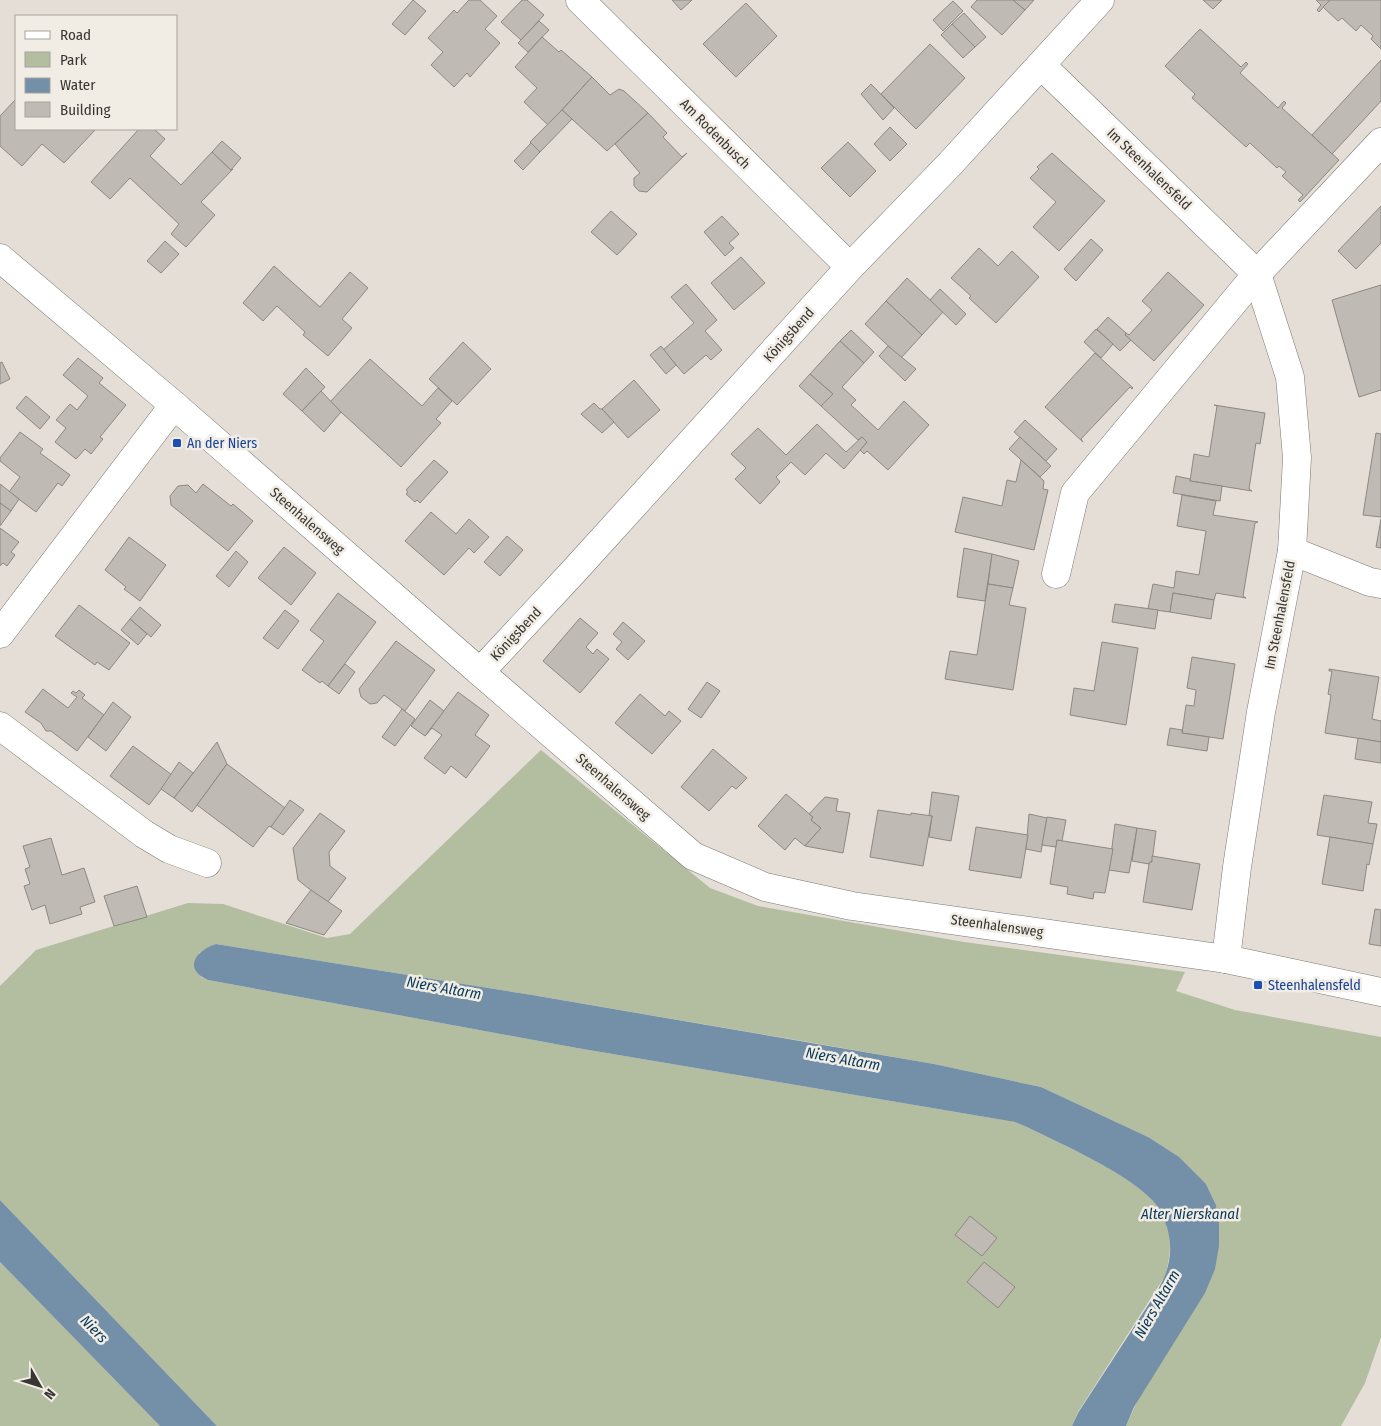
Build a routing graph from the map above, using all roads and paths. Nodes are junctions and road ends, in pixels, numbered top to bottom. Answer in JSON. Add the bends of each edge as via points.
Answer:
{"nodes":[{"id":1,"x":580,"y":0,"type":"edge"},
{"id":2,"x":1100,"y":0,"type":"edge"},
{"id":3,"x":1041,"y":65,"type":"junction"},
{"id":4,"x":1381,"y":142,"type":"edge"},
{"id":5,"x":0,"y":258,"type":"edge"},
{"id":6,"x":850,"y":266,"type":"junction"},
{"id":7,"x":1257,"y":274,"type":"junction"},
{"id":8,"x":174,"y":405,"type":"junction"},
{"id":9,"x":1292,"y":551,"type":"junction"},
{"id":10,"x":1056,"y":574,"type":"dead end"},
{"id":11,"x":1381,"y":584,"type":"edge"},
{"id":12,"x":0,"y":634,"type":"edge"},
{"id":13,"x":480,"y":672,"type":"junction"},
{"id":14,"x":0,"y":726,"type":"edge"},
{"id":15,"x":207,"y":863,"type":"dead end"},
{"id":16,"x":1226,"y":959,"type":"junction"},
{"id":17,"x":1381,"y":992,"type":"edge"}],
"edges":[{"from":1,"to":6,"type":"street","name":"Am Rodenbusch"},
{"from":2,"to":3,"type":"street","name":"Königsbend"},
{"from":3,"to":6,"type":"street","name":"Königsbend"},
{"from":3,"to":7,"type":"street","name":"Im Steenhalensfeld"},
{"from":4,"to":7,"type":"street"},
{"from":5,"to":8,"type":"street","name":"Steenhalensweg"},
{"from":6,"to":13,"type":"street","name":"Königsbend"},
{"from":7,"to":9,"type":"street","name":"Im Steenhalensfeld","via":[[1290,376],[1296,458]]},
{"from":7,"to":10,"type":"street","via":[[1075,493]]},
{"from":8,"to":12,"type":"street"},
{"from":8,"to":13,"type":"street","name":"Steenhalensweg"},
{"from":9,"to":11,"type":"street"},
{"from":9,"to":16,"type":"street","name":"Im Steenhalensfeld","via":[[1261,712]]},
{"from":13,"to":16,"type":"street","name":"Steenhalensweg","via":[[693,856],[765,887],[852,906]]},
{"from":14,"to":15,"type":"street","via":[[144,834],[168,849]]},
{"from":16,"to":17,"type":"street","name":"Steenhalensweg"}]}
